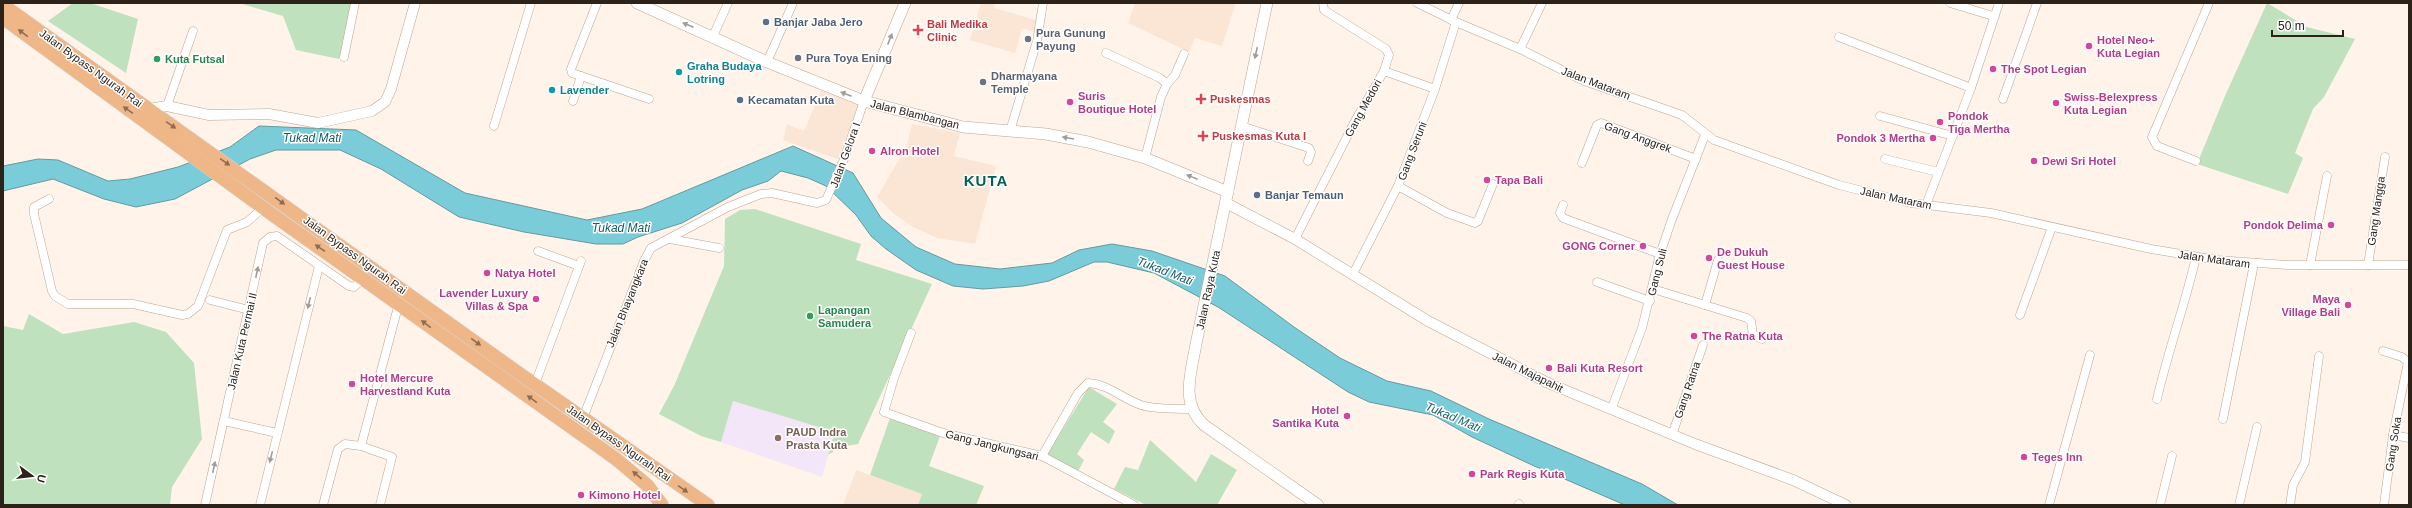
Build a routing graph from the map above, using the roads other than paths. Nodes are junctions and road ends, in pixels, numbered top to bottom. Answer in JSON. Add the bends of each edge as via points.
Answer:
{"nodes":[{"id":1,"x":355,"y":3,"type":"edge"},
{"id":2,"x":415,"y":3,"type":"edge"},
{"id":3,"x":531,"y":3,"type":"edge"},
{"id":4,"x":597,"y":3,"type":"edge"},
{"id":5,"x":638,"y":3,"type":"edge"},
{"id":6,"x":728,"y":3,"type":"edge"},
{"id":7,"x":793,"y":3,"type":"edge"},
{"id":8,"x":905,"y":3,"type":"edge"},
{"id":9,"x":1043,"y":3,"type":"edge"},
{"id":10,"x":1258,"y":3,"type":"edge"},
{"id":11,"x":1267,"y":3,"type":"edge"},
{"id":12,"x":1323,"y":3,"type":"edge"},
{"id":13,"x":1418,"y":3,"type":"edge"},
{"id":14,"x":1459,"y":3,"type":"edge"},
{"id":15,"x":1542,"y":3,"type":"edge"},
{"id":16,"x":1950,"y":3,"type":"edge"},
{"id":17,"x":1999,"y":3,"type":"edge"},
{"id":18,"x":2037,"y":3,"type":"edge"},
{"id":19,"x":2209,"y":3,"type":"edge"},
{"id":20,"x":3,"y":5,"type":"edge"},
{"id":21,"x":1264,"y":15,"type":"junction"},
{"id":22,"x":1993,"y":16,"type":"junction"},
{"id":23,"x":3,"y":18,"type":"edge"},
{"id":24,"x":1453,"y":21,"type":"junction"},
{"id":25,"x":193,"y":31,"type":"dead end"},
{"id":26,"x":714,"y":36,"type":"junction"},
{"id":27,"x":1840,"y":36,"type":"dead end"},
{"id":28,"x":1520,"y":49,"type":"junction"},
{"id":29,"x":1106,"y":53,"type":"dead end"},
{"id":30,"x":1184,"y":54,"type":"dead end"},
{"id":31,"x":344,"y":56,"type":"dead end"},
{"id":32,"x":768,"y":62,"type":"junction"},
{"id":33,"x":1384,"y":71,"type":"junction"},
{"id":34,"x":581,"y":76,"type":"junction"},
{"id":35,"x":1167,"y":84,"type":"junction"},
{"id":36,"x":108,"y":88,"type":"junction"},
{"id":37,"x":1971,"y":88,"type":"junction"},
{"id":38,"x":1436,"y":89,"type":"junction"},
{"id":39,"x":649,"y":99,"type":"dead end"},
{"id":40,"x":2003,"y":99,"type":"dead end"},
{"id":41,"x":573,"y":101,"type":"dead end"},
{"id":42,"x":864,"y":101,"type":"junction"},
{"id":43,"x":168,"y":106,"type":"junction"},
{"id":44,"x":149,"y":109,"type":"junction"},
{"id":45,"x":1880,"y":116,"type":"dead end"},
{"id":46,"x":494,"y":126,"type":"dead end"},
{"id":47,"x":1241,"y":126,"type":"junction"},
{"id":48,"x":1010,"y":131,"type":"junction"},
{"id":49,"x":1705,"y":135,"type":"junction"},
{"id":50,"x":1953,"y":136,"type":"junction"},
{"id":51,"x":2384,"y":157,"type":"dead end"},
{"id":52,"x":1145,"y":158,"type":"junction"},
{"id":53,"x":1696,"y":159,"type":"junction"},
{"id":54,"x":1885,"y":160,"type":"dead end"},
{"id":55,"x":1308,"y":161,"type":"dead end"},
{"id":56,"x":2196,"y":161,"type":"dead end"},
{"id":57,"x":1582,"y":163,"type":"dead end"},
{"id":58,"x":1938,"y":172,"type":"junction"},
{"id":59,"x":2327,"y":176,"type":"dead end"},
{"id":60,"x":1493,"y":184,"type":"dead end"},
{"id":61,"x":1398,"y":186,"type":"junction"},
{"id":62,"x":1227,"y":198,"type":"junction"},
{"id":63,"x":50,"y":199,"type":"dead end"},
{"id":64,"x":1563,"y":205,"type":"dead end"},
{"id":65,"x":1926,"y":205,"type":"junction"},
{"id":66,"x":728,"y":207,"type":"joint"},
{"id":67,"x":264,"y":208,"type":"junction"},
{"id":68,"x":2052,"y":227,"type":"junction"},
{"id":69,"x":1295,"y":239,"type":"junction"},
{"id":70,"x":670,"y":240,"type":"junction"},
{"id":71,"x":719,"y":248,"type":"dead end"},
{"id":72,"x":538,"y":251,"type":"dead end"},
{"id":73,"x":1660,"y":254,"type":"junction"},
{"id":74,"x":2196,"y":257,"type":"junction"},
{"id":75,"x":1718,"y":260,"type":"dead end"},
{"id":76,"x":2254,"y":264,"type":"junction"},
{"id":77,"x":2310,"y":265,"type":"junction"},
{"id":78,"x":2368,"y":265,"type":"junction"},
{"id":79,"x":319,"y":266,"type":"junction"},
{"id":80,"x":2409,"y":266,"type":"edge"},
{"id":81,"x":1353,"y":274,"type":"junction"},
{"id":82,"x":364,"y":278,"type":"junction"},
{"id":83,"x":1597,"y":282,"type":"dead end"},
{"id":84,"x":1653,"y":290,"type":"junction"},
{"id":85,"x":210,"y":300,"type":"dead end"},
{"id":86,"x":1650,"y":301,"type":"junction"},
{"id":87,"x":399,"y":303,"type":"junction"},
{"id":88,"x":1706,"y":305,"type":"junction"},
{"id":89,"x":249,"y":310,"type":"junction"},
{"id":90,"x":2020,"y":315,"type":"dead end"},
{"id":91,"x":911,"y":333,"type":"dead end"},
{"id":92,"x":1762,"y":338,"type":"dead end"},
{"id":93,"x":1703,"y":345,"type":"dead end"},
{"id":94,"x":2383,"y":351,"type":"dead end"},
{"id":95,"x":2090,"y":355,"type":"dead end"},
{"id":96,"x":2319,"y":356,"type":"dead end"},
{"id":97,"x":535,"y":384,"type":"junction"},
{"id":98,"x":2157,"y":399,"type":"dead end"},
{"id":99,"x":1191,"y":409,"type":"junction"},
{"id":100,"x":1611,"y":410,"type":"junction"},
{"id":101,"x":582,"y":418,"type":"junction"},
{"id":102,"x":2223,"y":419,"type":"dead end"},
{"id":103,"x":224,"y":421,"type":"junction"},
{"id":104,"x":2256,"y":427,"type":"dead end"},
{"id":105,"x":277,"y":433,"type":"junction"},
{"id":106,"x":1672,"y":435,"type":"junction"},
{"id":107,"x":2393,"y":435,"type":"junction"},
{"id":108,"x":2409,"y":438,"type":"edge"},
{"id":109,"x":361,"y":446,"type":"junction"},
{"id":110,"x":1042,"y":456,"type":"junction"},
{"id":111,"x":2172,"y":456,"type":"dead end"},
{"id":112,"x":205,"y":505,"type":"edge"},
{"id":113,"x":260,"y":505,"type":"edge"},
{"id":114,"x":323,"y":505,"type":"edge"},
{"id":115,"x":380,"y":505,"type":"edge"},
{"id":116,"x":662,"y":505,"type":"edge"},
{"id":117,"x":708,"y":505,"type":"edge"},
{"id":118,"x":1134,"y":505,"type":"edge"},
{"id":119,"x":1318,"y":505,"type":"edge"},
{"id":120,"x":1846,"y":505,"type":"edge"},
{"id":121,"x":2049,"y":505,"type":"edge"},
{"id":122,"x":2160,"y":505,"type":"edge"},
{"id":123,"x":2239,"y":505,"type":"edge"},
{"id":124,"x":2290,"y":505,"type":"edge"},
{"id":125,"x":2384,"y":505,"type":"edge"}],
"edges":[{"from":1,"to":31,"type":"street"},
{"from":2,"to":43,"type":"street","via":[[391,89],[385,102],[372,112],[339,120],[310,123],[269,114],[209,115]]},
{"from":3,"to":46,"type":"street"},
{"from":4,"to":34,"type":"street","via":[[571,69],[572,73]]},
{"from":26,"to":5,"type":"main road","name":"Jalan Blambangan","one_way":true},
{"from":6,"to":26,"type":"street"},
{"from":7,"to":32,"type":"street"},
{"from":42,"to":8,"type":"main road","one_way":true},
{"from":9,"to":48,"type":"street","via":[[1037,41]]},
{"from":10,"to":21,"type":"main road"},
{"from":11,"to":21,"type":"main road","name":"Jalan Raya Kuta"},
{"from":12,"to":33,"type":"street","name":"Gang Medori","via":[[1324,10],[1388,51]]},
{"from":13,"to":24,"type":"street","name":"Jalan Mataram"},
{"from":14,"to":24,"type":"street","name":"Gang Seruni"},
{"from":15,"to":28,"type":"street"},
{"from":16,"to":22,"type":"street"},
{"from":17,"to":22,"type":"street"},
{"from":18,"to":40,"type":"street"},
{"from":19,"to":56,"type":"street","via":[[2152,137],[2157,146]]},
{"from":20,"to":36,"type":"highway","name":"Jalan Bypass Ngurah Rai"},
{"from":21,"to":47,"type":"main road","name":"Jalan Raya Kuta","one_way":true},
{"from":22,"to":37,"type":"street"},
{"from":36,"to":23,"type":"highway","name":"Jalan Bypass Ngurah Rai","one_way":true},
{"from":24,"to":28,"type":"street","name":"Jalan Mataram"},
{"from":24,"to":38,"type":"street","name":"Gang Seruni"},
{"from":25,"to":43,"type":"street"},
{"from":26,"to":32,"type":"main road","name":"Jalan Blambangan"},
{"from":27,"to":37,"type":"street"},
{"from":28,"to":49,"type":"street","name":"Jalan Mataram","via":[[1584,82],[1682,115]]},
{"from":29,"to":35,"type":"street","via":[[1160,78]]},
{"from":30,"to":35,"type":"street","via":[[1175,75]]},
{"from":42,"to":32,"type":"main road","name":"Jalan Blambangan","one_way":true},
{"from":33,"to":38,"type":"street"},
{"from":33,"to":69,"type":"street","name":"Gang Medori","via":[[1355,121]]},
{"from":34,"to":39,"type":"street"},
{"from":34,"to":41,"type":"street"},
{"from":35,"to":52,"type":"street","via":[[1160,97]]},
{"from":36,"to":44,"type":"highway","name":"Jalan Bypass Ngurah Rai"},
{"from":67,"to":36,"type":"highway","name":"Jalan Bypass Ngurah Rai","one_way":true,"via":[[194,157]]},
{"from":37,"to":50,"type":"street"},
{"from":38,"to":61,"type":"street","name":"Gang Seruni"},
{"from":42,"to":48,"type":"main road","name":"Jalan Blambangan","via":[[946,124]]},
{"from":42,"to":66,"type":"street","name":"Jalan Gelora I","via":[[829,198],[817,203],[772,193],[761,194]]},
{"from":43,"to":44,"type":"street"},
{"from":44,"to":97,"type":"highway","name":"Jalan Bypass Ngurah Rai","one_way":true},
{"from":45,"to":50,"type":"street"},
{"from":47,"to":55,"type":"street","via":[[1309,148],[1311,152]]},
{"from":47,"to":62,"type":"main road","name":"Jalan Raya Kuta"},
{"from":52,"to":48,"type":"main road","name":"Jalan Blambangan","one_way":true,"via":[[1088,142],[1046,134]]},
{"from":49,"to":53,"type":"street","name":"Gang Suli"},
{"from":49,"to":65,"type":"street","name":"Jalan Mataram","via":[[1745,153],[1839,185]]},
{"from":50,"to":58,"type":"street"},
{"from":51,"to":78,"type":"street","name":"Gang Mangga"},
{"from":62,"to":52,"type":"main road","name":"Jalan Blambangan","one_way":true},
{"from":53,"to":57,"type":"street","name":"Gang Anggrek","via":[[1601,123],[1597,125]]},
{"from":53,"to":73,"type":"street","name":"Gang Suli"},
{"from":54,"to":58,"type":"street"},
{"from":58,"to":65,"type":"street"},
{"from":59,"to":77,"type":"street"},
{"from":60,"to":61,"type":"street","via":[[1475,223],[1447,213]]},
{"from":61,"to":81,"type":"street","name":"Gang Seruni"},
{"from":62,"to":69,"type":"street","name":"Jalan Majapahit"},
{"from":62,"to":99,"type":"main road","name":"Jalan Raya Kuta","via":[[1190,377]]},
{"from":63,"to":67,"type":"street","via":[[34,207],[34,214],[55,296],[68,304],[133,304],[182,315],[188,314],[198,306],[227,230],[247,222]]},
{"from":64,"to":73,"type":"street","via":[[1561,217]]},
{"from":65,"to":68,"type":"street","name":"Jalan Mataram","via":[[1972,210]]},
{"from":66,"to":70,"type":"street","name":"Jalan Bhayangkara"},
{"from":82,"to":67,"type":"highway","name":"Jalan Bypass Ngurah Rai","one_way":true},
{"from":68,"to":74,"type":"street","name":"Jalan Mataram"},
{"from":68,"to":90,"type":"street"},
{"from":69,"to":81,"type":"street","name":"Jalan Majapahit"},
{"from":70,"to":71,"type":"street"},
{"from":70,"to":101,"type":"street","name":"Jalan Bhayangkara","via":[[655,245],[646,256]]},
{"from":72,"to":97,"type":"street","via":[[580,264]]},
{"from":73,"to":84,"type":"street","name":"Gang Suli"},
{"from":74,"to":76,"type":"street","name":"Jalan Mataram"},
{"from":74,"to":98,"type":"street"},
{"from":75,"to":88,"type":"street"},
{"from":76,"to":77,"type":"street","name":"Jalan Mataram"},
{"from":76,"to":102,"type":"street"},
{"from":77,"to":78,"type":"street","name":"Jalan Mataram"},
{"from":78,"to":80,"type":"street","name":"Jalan Mataram"},
{"from":79,"to":82,"type":"street","name":"Jalan Kuta Permai II","via":[[349,286],[354,287]]},
{"from":89,"to":79,"type":"street","name":"Jalan Kuta Permai II","one_way":true,"via":[[263,243],[270,237],[277,236]]},
{"from":79,"to":105,"type":"street","one_way":true},
{"from":81,"to":100,"type":"street","name":"Jalan Majapahit","via":[[1452,335]]},
{"from":82,"to":87,"type":"highway","name":"Jalan Bypass Ngurah Rai"},
{"from":83,"to":86,"type":"street"},
{"from":84,"to":86,"type":"street","name":"Gang Suli"},
{"from":84,"to":88,"type":"street"},
{"from":85,"to":89,"type":"street"},
{"from":86,"to":100,"type":"street","name":"Gang Suli"},
{"from":87,"to":109,"type":"street"},
{"from":116,"to":87,"type":"highway","name":"Jalan Bypass Ngurah Rai","one_way":true,"via":[[636,474]]},
{"from":88,"to":92,"type":"street","via":[[1747,318],[1751,321],[1753,335]]},
{"from":89,"to":103,"type":"street","name":"Jalan Kuta Permai II"},
{"from":91,"to":110,"type":"street","name":"Gang Jangkungsari","via":[[884,412],[943,433]]},
{"from":93,"to":106,"type":"street","name":"Gang Ratna"},
{"from":94,"to":107,"type":"street","name":"Gang Soka","via":[[2402,357],[2408,362]]},
{"from":95,"to":121,"type":"street"},
{"from":96,"to":124,"type":"street","via":[[2305,462],[2293,485]]},
{"from":97,"to":101,"type":"highway","name":"Jalan Bypass Ngurah Rai"},
{"from":99,"to":110,"type":"street","via":[[1139,405],[1107,388],[1088,383],[1078,392]]},
{"from":99,"to":119,"type":"main road","via":[[1204,425]]},
{"from":100,"to":106,"type":"street","name":"Jalan Majapahit"},
{"from":101,"to":117,"type":"highway","name":"Jalan Bypass Ngurah Rai","one_way":true},
{"from":103,"to":105,"type":"street"},
{"from":112,"to":103,"type":"street","name":"Jalan Kuta Permai II","one_way":true},
{"from":104,"to":123,"type":"street"},
{"from":105,"to":113,"type":"street","one_way":true},
{"from":106,"to":120,"type":"street","name":"Jalan Majapahit","via":[[1793,480]]},
{"from":107,"to":108,"type":"street"},
{"from":107,"to":125,"type":"street","name":"Gang Soka"},
{"from":109,"to":114,"type":"street","via":[[345,444],[338,449]]},
{"from":109,"to":115,"type":"street","via":[[389,454],[392,459]]},
{"from":110,"to":118,"type":"street","name":"Gang Jangkungsari"},
{"from":111,"to":122,"type":"street"}]}
